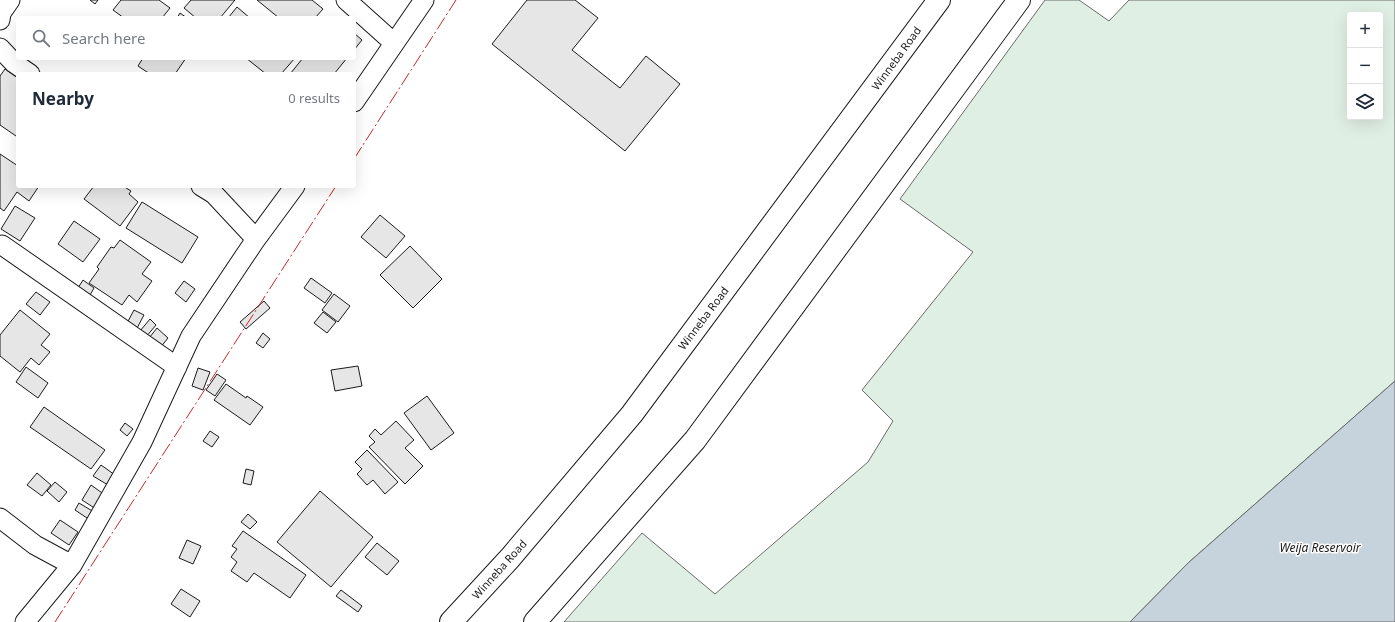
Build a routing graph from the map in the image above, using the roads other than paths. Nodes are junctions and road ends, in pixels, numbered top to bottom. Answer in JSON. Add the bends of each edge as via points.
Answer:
{"nodes":[{"id":1,"x":10,"y":0,"type":"edge"},
{"id":2,"x":346,"y":0,"type":"edge"},
{"id":3,"x":424,"y":0,"type":"edge"},
{"id":4,"x":939,"y":0,"type":"edge"},
{"id":5,"x":1019,"y":0,"type":"edge"},
{"id":6,"x":0,"y":20,"type":"edge"},
{"id":7,"x":394,"y":43,"type":"junction"},
{"id":8,"x":0,"y":48,"type":"edge"},
{"id":9,"x":27,"y":72,"type":"edge"},
{"id":10,"x":356,"y":99,"type":"edge"},
{"id":11,"x":204,"y":188,"type":"edge"},
{"id":12,"x":294,"y":188,"type":"edge"},
{"id":13,"x":256,"y":239,"type":"junction"},
{"id":14,"x":2,"y":245,"type":"dead end"},
{"id":15,"x":177,"y":366,"type":"junction"},
{"id":16,"x":0,"y":518,"type":"edge"},
{"id":17,"x":72,"y":565,"type":"junction"},
{"id":18,"x":25,"y":622,"type":"edge"},
{"id":19,"x":451,"y":622,"type":"edge"},
{"id":20,"x":534,"y":622,"type":"edge"}],
"edges":[{"from":1,"to":6,"type":"street","via":[[1,13]]},
{"from":2,"to":7,"type":"street"},
{"from":3,"to":7,"type":"street"},
{"from":4,"to":19,"type":"highway","name":"Winneba Road","via":[[632,414],[510,558]]},
{"from":5,"to":20,"type":"highway","via":[[695,440]]},
{"from":7,"to":10,"type":"street"},
{"from":8,"to":9,"type":"street"},
{"from":11,"to":13,"type":"street","via":[[214,194]]},
{"from":12,"to":13,"type":"street"},
{"from":13,"to":15,"type":"street","via":[[191,336]]},
{"from":14,"to":15,"type":"street"},
{"from":15,"to":17,"type":"street","via":[[142,442]]},
{"from":16,"to":17,"type":"street","via":[[35,545]]},
{"from":17,"to":18,"type":"street"}]}
